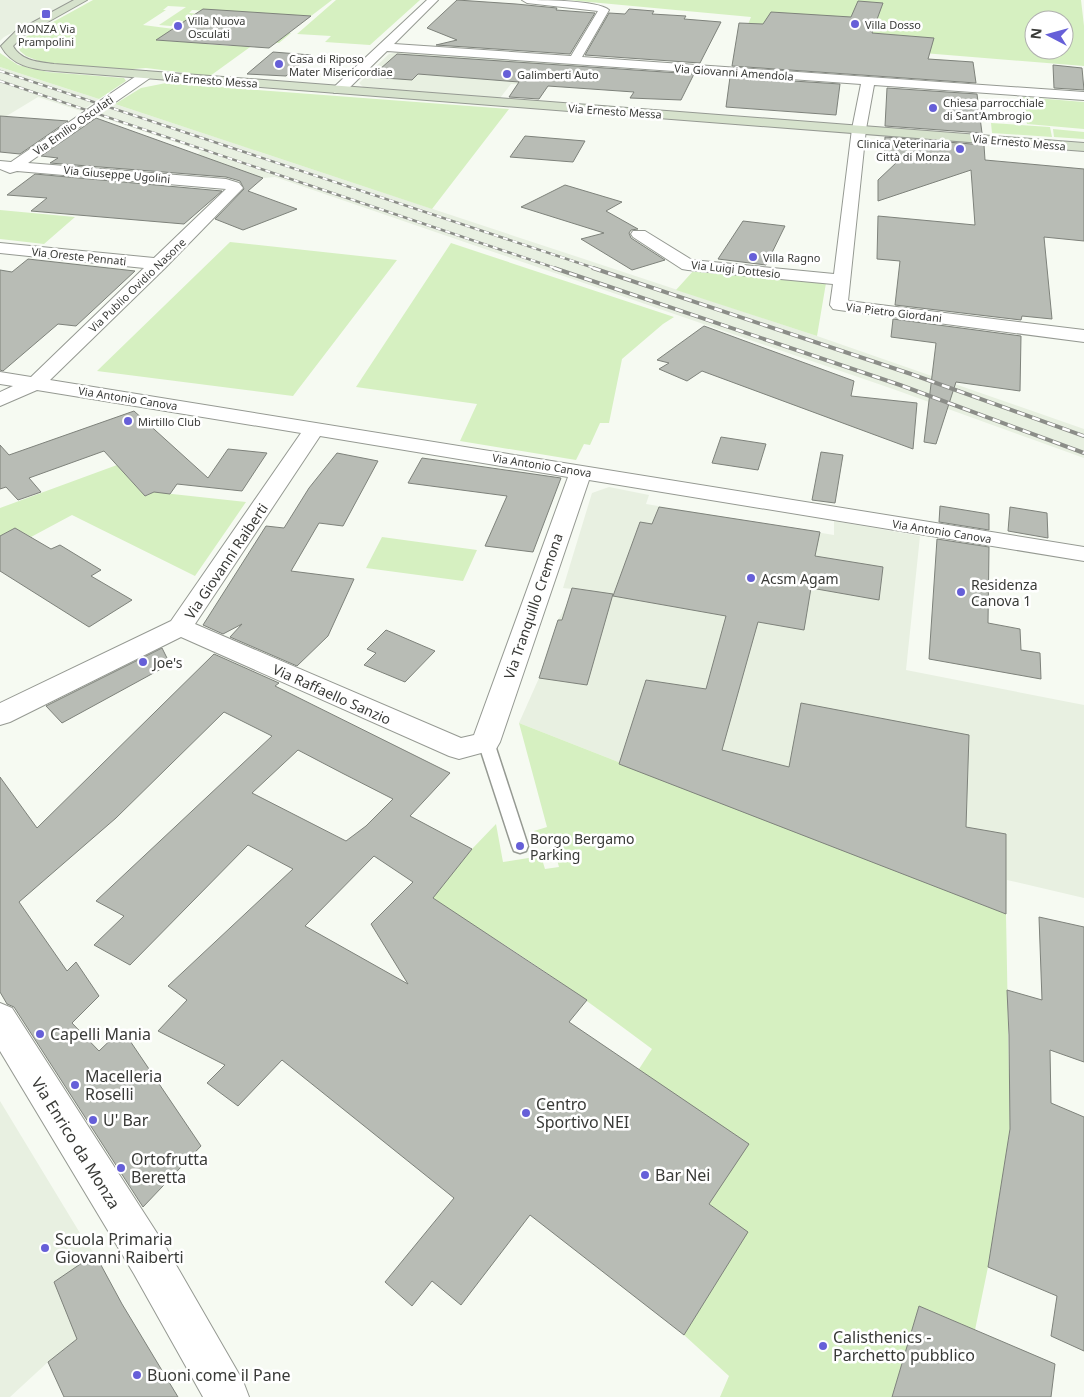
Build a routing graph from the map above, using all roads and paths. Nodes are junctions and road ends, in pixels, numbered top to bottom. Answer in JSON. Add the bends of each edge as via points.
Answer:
{"nodes":[{"id":1,"x":82,"y":0,"type":"edge"},
{"id":2,"x":433,"y":0,"type":"edge"},
{"id":3,"x":527,"y":0,"type":"edge"},
{"id":4,"x":384,"y":47,"type":"junction"},
{"id":5,"x":574,"y":60,"type":"junction"},
{"id":6,"x":146,"y":75,"type":"junction"},
{"id":7,"x":868,"y":81,"type":"junction"},
{"id":8,"x":339,"y":90,"type":"junction"},
{"id":9,"x":1084,"y":96,"type":"edge"},
{"id":10,"x":859,"y":130,"type":"junction"},
{"id":11,"x":1084,"y":147,"type":"edge"},
{"id":12,"x":7,"y":165,"type":"edge"},
{"id":13,"x":0,"y":176,"type":"edge"},
{"id":14,"x":234,"y":186,"type":"joint"},
{"id":15,"x":640,"y":234,"type":"dead end"},
{"id":16,"x":0,"y":248,"type":"edge"},
{"id":17,"x":159,"y":264,"type":"junction"},
{"id":18,"x":842,"y":280,"type":"junction"},
{"id":19,"x":1084,"y":336,"type":"edge"},
{"id":20,"x":0,"y":378,"type":"edge"},
{"id":21,"x":36,"y":383,"type":"junction"},
{"id":22,"x":0,"y":400,"type":"edge"},
{"id":23,"x":315,"y":428,"type":"junction"},
{"id":24,"x":581,"y":471,"type":"junction"},
{"id":25,"x":1084,"y":554,"type":"edge"},
{"id":26,"x":180,"y":627,"type":"junction"},
{"id":27,"x":0,"y":715,"type":"edge"},
{"id":28,"x":486,"y":742,"type":"junction"},
{"id":29,"x":520,"y":846,"type":"dead end"},
{"id":30,"x":0,"y":1019,"type":"edge"},
{"id":31,"x":227,"y":1397,"type":"edge"}],
"edges":[{"from":1,"to":6,"type":"street","name":"Via Ernesto Messa","via":[[19,34],[7,46],[9,50],[21,60],[38,65]]},
{"from":2,"to":4,"type":"street"},
{"from":3,"to":5,"type":"street","via":[[604,10]]},
{"from":4,"to":5,"type":"street","name":"Via Giovanni Amendola"},
{"from":4,"to":8,"type":"street"},
{"from":5,"to":7,"type":"street","name":"Via Giovanni Amendola"},
{"from":6,"to":8,"type":"street","name":"Via Ernesto Messa"},
{"from":6,"to":12,"type":"street","name":"Via Emilio Osculati"},
{"from":7,"to":9,"type":"street","name":"Via Giovanni Amendola"},
{"from":7,"to":10,"type":"street","name":"Via Pietro Giordani"},
{"from":8,"to":10,"type":"street","name":"Via Ernesto Messa"},
{"from":10,"to":11,"type":"street","name":"Via Ernesto Messa"},
{"from":10,"to":18,"type":"street","name":"Via Pietro Giordani"},
{"from":12,"to":13,"type":"street","name":"Via Emilio Osculati"},
{"from":12,"to":14,"type":"street","name":"Via Giuseppe Ugolini"},
{"from":14,"to":17,"type":"street","name":"Via Publio Ovidio Nasone","via":[[233,191]]},
{"from":15,"to":18,"type":"street","name":"Via Luigi Dottesio","via":[[688,265]]},
{"from":16,"to":17,"type":"street","name":"Via Oreste Pennati"},
{"from":17,"to":21,"type":"street","name":"Via Publio Ovidio Nasone"},
{"from":18,"to":19,"type":"street","name":"Via Pietro Giordani","via":[[839,305]]},
{"from":20,"to":21,"type":"street","name":"Via Antonio Canova"},
{"from":21,"to":22,"type":"street","name":"Via Publio Ovidio Nasone"},
{"from":21,"to":23,"type":"street","name":"Via Antonio Canova"},
{"from":23,"to":24,"type":"street","name":"Via Antonio Canova"},
{"from":23,"to":26,"type":"street","name":"Via Giovanni Raiberti"},
{"from":24,"to":25,"type":"street","name":"Via Antonio Canova"},
{"from":24,"to":28,"type":"street","name":"Via Tranquillo Cremona"},
{"from":26,"to":27,"type":"street","name":"Via Giovanni Raiberti"},
{"from":26,"to":28,"type":"street","name":"Via Raffaello Sanzio","via":[[459,749]]},
{"from":28,"to":29,"type":"lane"},
{"from":30,"to":31,"type":"street","name":"Via Enrico da Monza","via":[[149,1259]]}]}
